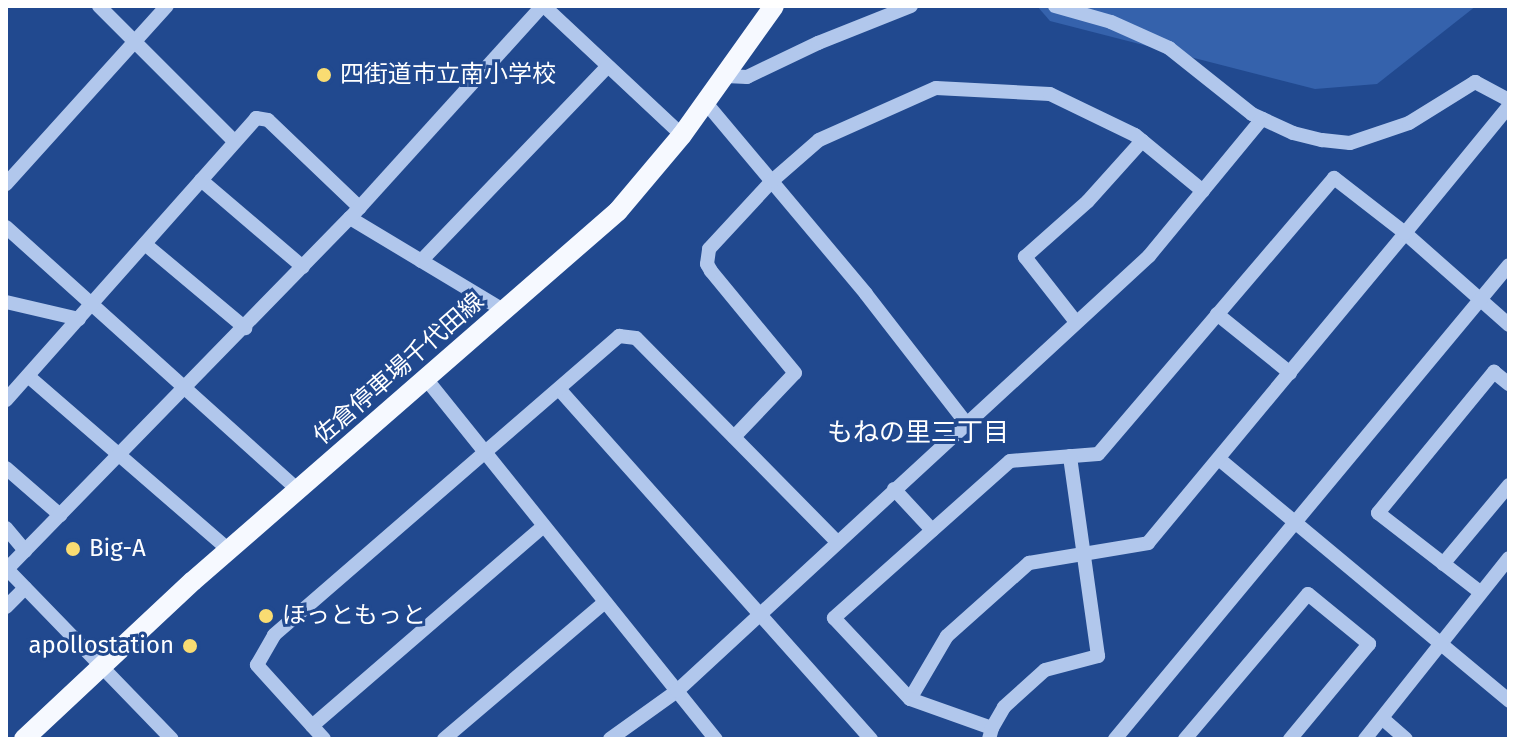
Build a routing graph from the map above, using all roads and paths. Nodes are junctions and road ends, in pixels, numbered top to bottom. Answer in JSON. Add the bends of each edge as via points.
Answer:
{"nodes":[{"id":1,"x":99,"y":6,"type":"edge"},
{"id":2,"x":167,"y":6,"type":"edge"},
{"id":3,"x":543,"y":6,"type":"edge"},
{"id":4,"x":774,"y":6,"type":"edge"},
{"id":5,"x":911,"y":6,"type":"edge"},
{"id":6,"x":1063,"y":7,"type":"edge"},
{"id":7,"x":135,"y":42,"type":"junction"},
{"id":8,"x":607,"y":67,"type":"junction"},
{"id":9,"x":726,"y":76,"type":"junction"},
{"id":10,"x":706,"y":103,"type":"junction"},
{"id":11,"x":1509,"y":103,"type":"edge"},
{"id":12,"x":1262,"y":119,"type":"junction"},
{"id":13,"x":682,"y":135,"type":"junction"},
{"id":14,"x":1142,"y":141,"type":"junction"},
{"id":15,"x":235,"y":142,"type":"junction"},
{"id":16,"x":201,"y":180,"type":"junction"},
{"id":17,"x":772,"y":181,"type":"junction"},
{"id":18,"x":6,"y":184,"type":"edge"},
{"id":19,"x":1203,"y":191,"type":"junction"},
{"id":20,"x":355,"y":213,"type":"junction"},
{"id":21,"x":6,"y":227,"type":"edge"},
{"id":22,"x":1405,"y":233,"type":"junction"},
{"id":23,"x":145,"y":244,"type":"junction"},
{"id":24,"x":421,"y":261,"type":"junction"},
{"id":25,"x":1509,"y":265,"type":"edge"},
{"id":26,"x":303,"y":267,"type":"junction"},
{"id":27,"x":1479,"y":301,"type":"junction"},
{"id":28,"x":6,"y":302,"type":"edge"},
{"id":29,"x":92,"y":304,"type":"junction"},
{"id":30,"x":505,"y":311,"type":"junction"},
{"id":31,"x":1217,"y":314,"type":"junction"},
{"id":32,"x":79,"y":319,"type":"junction"},
{"id":33,"x":1076,"y":322,"type":"junction"},
{"id":34,"x":1509,"y":325,"type":"edge"},
{"id":35,"x":245,"y":328,"type":"junction"},
{"id":36,"x":1290,"y":373,"type":"junction"},
{"id":37,"x":28,"y":376,"type":"junction"},
{"id":38,"x":427,"y":380,"type":"junction"},
{"id":39,"x":1509,"y":384,"type":"edge"},
{"id":40,"x":186,"y":389,"type":"junction"},
{"id":41,"x":559,"y":389,"type":"junction"},
{"id":42,"x":6,"y":400,"type":"edge"},
{"id":43,"x":966,"y":423,"type":"junction"},
{"id":44,"x":734,"y":437,"type":"junction"},
{"id":45,"x":484,"y":453,"type":"junction"},
{"id":46,"x":120,"y":456,"type":"junction"},
{"id":47,"x":1070,"y":456,"type":"junction"},
{"id":48,"x":1219,"y":459,"type":"junction"},
{"id":49,"x":6,"y":468,"type":"edge"},
{"id":50,"x":1509,"y":485,"type":"edge"},
{"id":51,"x":894,"y":489,"type":"junction"},
{"id":52,"x":299,"y":491,"type":"junction"},
{"id":53,"x":60,"y":515,"type":"junction"},
{"id":54,"x":1297,"y":522,"type":"junction"},
{"id":55,"x":544,"y":526,"type":"junction"},
{"id":56,"x":6,"y":528,"type":"edge"},
{"id":57,"x":932,"y":530,"type":"junction"},
{"id":58,"x":837,"y":542,"type":"junction"},
{"id":59,"x":25,"y":551,"type":"junction"},
{"id":60,"x":230,"y":551,"type":"junction"},
{"id":61,"x":1083,"y":554,"type":"junction"},
{"id":62,"x":1509,"y":558,"type":"edge"},
{"id":63,"x":1443,"y":564,"type":"junction"},
{"id":64,"x":6,"y":569,"type":"edge"},
{"id":65,"x":25,"y":588,"type":"junction"},
{"id":66,"x":1480,"y":592,"type":"junction"},
{"id":67,"x":605,"y":602,"type":"junction"},
{"id":68,"x":6,"y":607,"type":"edge"},
{"id":69,"x":759,"y":613,"type":"junction"},
{"id":70,"x":1442,"y":644,"type":"junction"},
{"id":71,"x":100,"y":667,"type":"junction"},
{"id":72,"x":677,"y":691,"type":"junction"},
{"id":73,"x":910,"y":699,"type":"junction"},
{"id":74,"x":1509,"y":700,"type":"edge"},
{"id":75,"x":1383,"y":719,"type":"junction"},
{"id":76,"x":312,"y":726,"type":"junction"},
{"id":77,"x":990,"y":733,"type":"edge"},
{"id":78,"x":24,"y":739,"type":"edge"},
{"id":79,"x":172,"y":739,"type":"edge"},
{"id":80,"x":324,"y":739,"type":"edge"},
{"id":81,"x":444,"y":739,"type":"edge"},
{"id":82,"x":610,"y":739,"type":"edge"},
{"id":83,"x":716,"y":739,"type":"edge"},
{"id":84,"x":871,"y":739,"type":"edge"},
{"id":85,"x":1115,"y":739,"type":"edge"},
{"id":86,"x":1185,"y":739,"type":"edge"},
{"id":87,"x":1290,"y":739,"type":"edge"},
{"id":88,"x":1365,"y":739,"type":"edge"},
{"id":89,"x":1406,"y":739,"type":"edge"}],
"edges":[{"from":1,"to":7,"type":"street"},
{"from":2,"to":7,"type":"street"},
{"from":3,"to":8,"type":"street"},
{"from":3,"to":20,"type":"street"},
{"from":4,"to":9,"type":"main road","name":"佐倉停車場千代田線"},
{"from":5,"to":9,"type":"street","via":[[747,77]]},
{"from":6,"to":12,"type":"street","via":[[1169,48]]},
{"from":7,"to":15,"type":"street"},
{"from":7,"to":18,"type":"street"},
{"from":8,"to":13,"type":"street"},
{"from":8,"to":24,"type":"street"},
{"from":9,"to":10,"type":"main road","name":"佐倉停車場千代田線"},
{"from":10,"to":13,"type":"main road","name":"佐倉停車場千代田線"},
{"from":10,"to":17,"type":"street"},
{"from":11,"to":12,"type":"street","via":[[1475,82],[1409,123],[1350,143],[1293,133]]},
{"from":11,"to":22,"type":"street"},
{"from":12,"to":19,"type":"street"},
{"from":13,"to":30,"type":"main road","name":"佐倉停車場千代田線","via":[[618,211]]},
{"from":14,"to":17,"type":"street","via":[[1050,94],[936,88],[819,140]]},
{"from":14,"to":19,"type":"street"},
{"from":14,"to":33,"type":"street","via":[[1088,201],[1025,257]]},
{"from":15,"to":16,"type":"street"},
{"from":15,"to":20,"type":"street","via":[[256,118],[268,120]]},
{"from":16,"to":23,"type":"street"},
{"from":16,"to":26,"type":"street"},
{"from":17,"to":43,"type":"street"},
{"from":17,"to":44,"type":"street","via":[[707,256],[711,271],[795,373]]},
{"from":19,"to":33,"type":"street","via":[[1149,256]]},
{"from":20,"to":24,"type":"street"},
{"from":20,"to":26,"type":"street"},
{"from":21,"to":29,"type":"street"},
{"from":22,"to":27,"type":"street"},
{"from":22,"to":31,"type":"street","via":[[1334,178]]},
{"from":22,"to":36,"type":"street"},
{"from":23,"to":29,"type":"street"},
{"from":23,"to":35,"type":"street"},
{"from":24,"to":30,"type":"street"},
{"from":25,"to":27,"type":"street"},
{"from":26,"to":35,"type":"street"},
{"from":27,"to":34,"type":"street"},
{"from":27,"to":54,"type":"street"},
{"from":28,"to":32,"type":"street"},
{"from":29,"to":32,"type":"street"},
{"from":29,"to":40,"type":"street"},
{"from":30,"to":38,"type":"main road","name":"佐倉停車場千代田線"},
{"from":31,"to":36,"type":"street"},
{"from":31,"to":47,"type":"street","via":[[1098,454]]},
{"from":32,"to":37,"type":"street"},
{"from":33,"to":43,"type":"street"},
{"from":35,"to":40,"type":"street"},
{"from":36,"to":48,"type":"street"},
{"from":37,"to":42,"type":"street"},
{"from":37,"to":46,"type":"street"},
{"from":38,"to":45,"type":"street"},
{"from":38,"to":52,"type":"main road","name":"佐倉停車場千代田線"},
{"from":39,"to":63,"type":"street","via":[[1494,372],[1378,513]]},
{"from":40,"to":46,"type":"street"},
{"from":40,"to":52,"type":"street"},
{"from":41,"to":44,"type":"street","via":[[619,336],[630,335]]},
{"from":41,"to":45,"type":"street"},
{"from":41,"to":69,"type":"street"},
{"from":43,"to":51,"type":"street"},
{"from":44,"to":58,"type":"street"},
{"from":45,"to":55,"type":"street"},
{"from":45,"to":76,"type":"street","via":[[274,635],[257,665]]},
{"from":46,"to":53,"type":"street"},
{"from":46,"to":60,"type":"street"},
{"from":47,"to":57,"type":"street","via":[[1010,461]]},
{"from":47,"to":61,"type":"street"},
{"from":48,"to":54,"type":"street"},
{"from":48,"to":61,"type":"street","via":[[1148,543]]},
{"from":49,"to":53,"type":"street"},
{"from":50,"to":63,"type":"street"},
{"from":51,"to":57,"type":"street"},
{"from":51,"to":58,"type":"street"},
{"from":52,"to":60,"type":"main road","name":"佐倉停車場千代田線"},
{"from":53,"to":59,"type":"street"},
{"from":54,"to":70,"type":"street"},
{"from":54,"to":85,"type":"street"},
{"from":55,"to":67,"type":"street"},
{"from":55,"to":76,"type":"street"},
{"from":56,"to":59,"type":"street"},
{"from":57,"to":73,"type":"street","via":[[834,618]]},
{"from":58,"to":69,"type":"street"},
{"from":59,"to":64,"type":"street"},
{"from":60,"to":71,"type":"main road","name":"佐倉停車場千代田線"},
{"from":61,"to":73,"type":"street","via":[[1029,563],[947,636]]},
{"from":61,"to":77,"type":"street","via":[[1098,656],[1045,670],[1004,707]]},
{"from":62,"to":66,"type":"street"},
{"from":63,"to":66,"type":"street"},
{"from":64,"to":65,"type":"street"},
{"from":65,"to":68,"type":"street"},
{"from":65,"to":71,"type":"street"},
{"from":66,"to":70,"type":"street"},
{"from":67,"to":72,"type":"street"},
{"from":67,"to":81,"type":"street"},
{"from":69,"to":72,"type":"street"},
{"from":69,"to":84,"type":"street"},
{"from":70,"to":74,"type":"street"},
{"from":70,"to":75,"type":"street"},
{"from":71,"to":78,"type":"main road","name":"佐倉停車場千代田線"},
{"from":71,"to":79,"type":"street"},
{"from":72,"to":82,"type":"street"},
{"from":72,"to":83,"type":"street"},
{"from":73,"to":77,"type":"street"},
{"from":75,"to":88,"type":"street"},
{"from":75,"to":89,"type":"street"},
{"from":76,"to":80,"type":"street"},
{"from":86,"to":87,"type":"street","via":[[1308,594],[1369,644]]}]}
